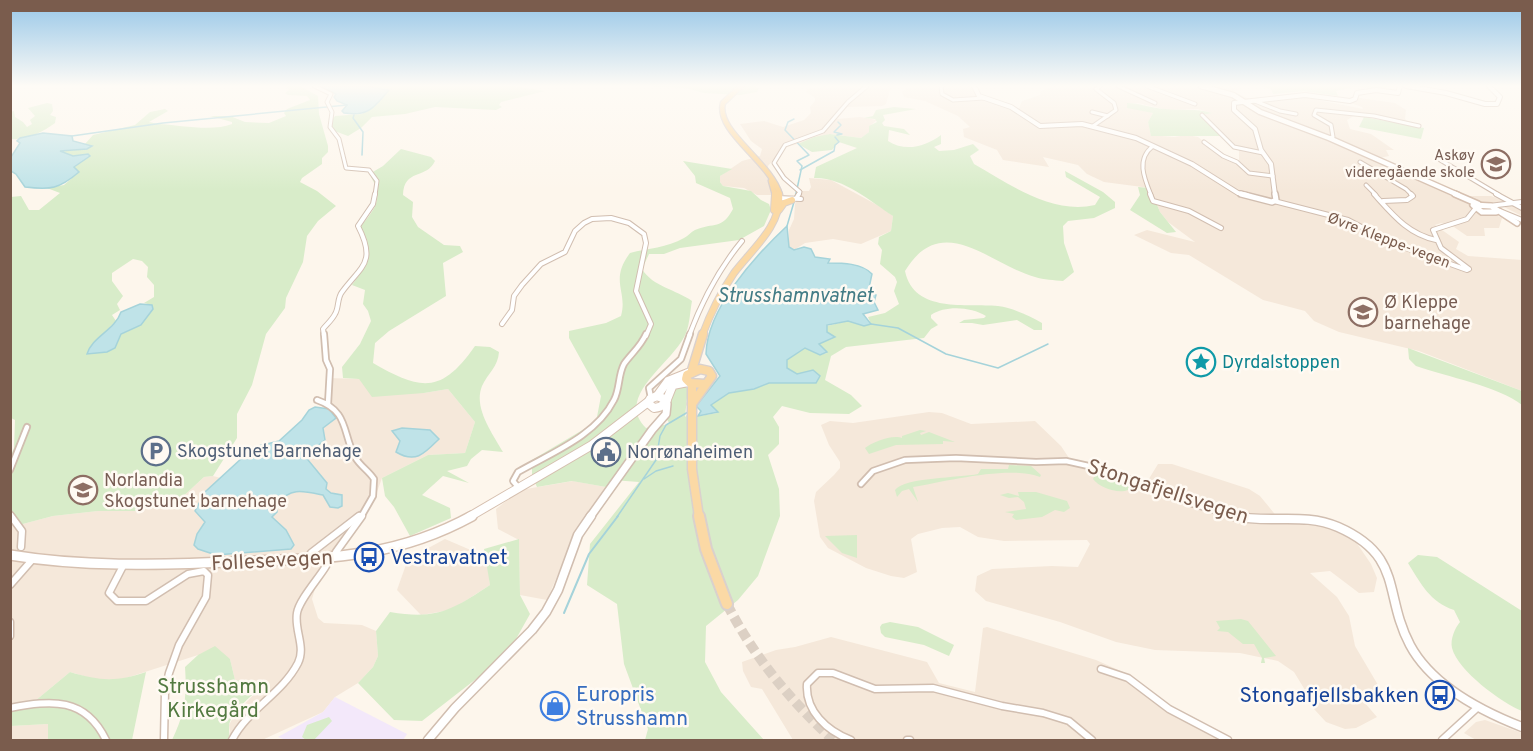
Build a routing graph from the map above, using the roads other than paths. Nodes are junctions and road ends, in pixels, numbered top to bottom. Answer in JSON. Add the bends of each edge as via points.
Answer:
{"nodes":[{"id":1,"x":331,"y":121,"type":"edge"},
{"id":2,"x":725,"y":121,"type":"edge"},
{"id":3,"x":832,"y":121,"type":"edge"},
{"id":4,"x":1034,"y":121,"type":"edge"},
{"id":5,"x":1100,"y":121,"type":"edge"},
{"id":6,"x":1208,"y":121,"type":"edge"},
{"id":7,"x":1247,"y":121,"type":"edge"},
{"id":8,"x":1284,"y":121,"type":"edge"},
{"id":9,"x":1324,"y":121,"type":"edge"},
{"id":10,"x":1397,"y":121,"type":"edge"},
{"id":11,"x":1093,"y":126,"type":"junction"},
{"id":12,"x":1419,"y":126,"type":"dead end"},
{"id":13,"x":1329,"y":138,"type":"junction"},
{"id":14,"x":1204,"y":142,"type":"dead end"},
{"id":15,"x":1153,"y":146,"type":"junction"},
{"id":16,"x":1263,"y":153,"type":"junction"},
{"id":17,"x":1437,"y":158,"type":"dead end"},
{"id":18,"x":1360,"y":162,"type":"dead end"},
{"id":19,"x":1273,"y":176,"type":"junction"},
{"id":20,"x":1366,"y":185,"type":"dead end"},
{"id":21,"x":779,"y":198,"type":"junction"},
{"id":22,"x":797,"y":198,"type":"junction"},
{"id":23,"x":1274,"y":201,"type":"junction"},
{"id":24,"x":1383,"y":201,"type":"junction"},
{"id":25,"x":1522,"y":202,"type":"edge"},
{"id":26,"x":1514,"y":204,"type":"junction"},
{"id":27,"x":1508,"y":205,"type":"junction"},
{"id":28,"x":1488,"y":206,"type":"junction"},
{"id":29,"x":1474,"y":208,"type":"junction"},
{"id":30,"x":1522,"y":208,"type":"edge"},
{"id":31,"x":1496,"y":210,"type":"junction"},
{"id":32,"x":778,"y":211,"type":"junction"},
{"id":33,"x":1489,"y":213,"type":"junction"},
{"id":34,"x":1521,"y":222,"type":"edge"},
{"id":35,"x":1221,"y":228,"type":"dead end"},
{"id":36,"x":766,"y":230,"type":"junction"},
{"id":37,"x":1436,"y":240,"type":"junction"},
{"id":38,"x":742,"y":242,"type":"dead end"},
{"id":39,"x":502,"y":324,"type":"dead end"},
{"id":40,"x":698,"y":355,"type":"junction"},
{"id":41,"x":707,"y":370,"type":"junction"},
{"id":42,"x":690,"y":377,"type":"junction"},
{"id":43,"x":705,"y":384,"type":"junction"},
{"id":44,"x":652,"y":398,"type":"junction"},
{"id":45,"x":317,"y":400,"type":"dead end"},
{"id":46,"x":667,"y":402,"type":"junction"},
{"id":47,"x":328,"y":404,"type":"junction"},
{"id":48,"x":691,"y":405,"type":"junction"},
{"id":49,"x":656,"y":408,"type":"junction"},
{"id":50,"x":629,"y":418,"type":"junction"},
{"id":51,"x":658,"y":422,"type":"junction"},
{"id":52,"x":27,"y":427,"type":"dead end"},
{"id":53,"x":1093,"y":467,"type":"joint"},
{"id":54,"x":10,"y":470,"type":"edge"},
{"id":55,"x":861,"y":484,"type":"dead end"},
{"id":56,"x":520,"y":488,"type":"junction"},
{"id":57,"x":10,"y":514,"type":"edge"},
{"id":58,"x":362,"y":514,"type":"junction"},
{"id":59,"x":21,"y":547,"type":"dead end"},
{"id":60,"x":336,"y":552,"type":"dead end"},
{"id":61,"x":10,"y":555,"type":"edge"},
{"id":62,"x":309,"y":558,"type":"junction"},
{"id":63,"x":33,"y":559,"type":"junction"},
{"id":64,"x":123,"y":566,"type":"junction"},
{"id":65,"x":326,"y":566,"type":"dead end"},
{"id":66,"x":10,"y":585,"type":"edge"},
{"id":67,"x":727,"y":604,"type":"tunnel mouth"},
{"id":68,"x":10,"y":621,"type":"edge"},
{"id":69,"x":10,"y":636,"type":"edge"},
{"id":70,"x":1101,"y":669,"type":"dead end"},
{"id":71,"x":10,"y":708,"type":"edge"},
{"id":72,"x":1477,"y":708,"type":"junction"},
{"id":73,"x":1522,"y":727,"type":"edge"},
{"id":74,"x":106,"y":741,"type":"edge"},
{"id":75,"x":164,"y":741,"type":"edge"},
{"id":76,"x":232,"y":741,"type":"edge"},
{"id":77,"x":428,"y":741,"type":"edge"},
{"id":78,"x":851,"y":741,"type":"edge"},
{"id":79,"x":1092,"y":741,"type":"edge"},
{"id":80,"x":1228,"y":741,"type":"edge"},
{"id":81,"x":1442,"y":741,"type":"edge"}],
"edges":[{"from":1,"to":47,"type":"street","via":[[346,168],[369,170],[377,181],[373,204],[358,226],[365,263],[339,294],[336,313],[323,329],[330,369]]},
{"from":2,"to":21,"type":"main road","via":[[772,174]]},
{"from":3,"to":22,"type":"street","via":[[824,131],[793,140],[778,152],[774,163],[800,192]]},
{"from":4,"to":11,"type":"street","name":"Øvre Kleppe-vegen","via":[[1042,126]]},
{"from":5,"to":11,"type":"street"},
{"from":6,"to":16,"type":"street","via":[[1235,148]]},
{"from":7,"to":16,"type":"street","via":[[1254,127]]},
{"from":8,"to":13,"type":"main road"},
{"from":9,"to":13,"type":"street","via":[[1331,125],[1333,137]]},
{"from":10,"to":12,"type":"street"},
{"from":11,"to":15,"type":"street","name":"Øvre Kleppe-vegen"},
{"from":13,"to":29,"type":"main road","via":[[1455,195]]},
{"from":14,"to":19,"type":"street","via":[[1249,173]]},
{"from":15,"to":23,"type":"street","name":"Øvre Kleppe-vegen","via":[[1239,192]]},
{"from":15,"to":35,"type":"street","via":[[1143,158],[1144,185],[1153,201],[1189,212]]},
{"from":16,"to":19,"type":"street"},
{"from":17,"to":26,"type":"street"},
{"from":18,"to":24,"type":"street","via":[[1413,196]]},
{"from":19,"to":23,"type":"street"},
{"from":20,"to":24,"type":"street"},
{"from":21,"to":22,"type":"street"},
{"from":21,"to":32,"type":"main road"},
{"from":21,"to":36,"type":"main road"},
{"from":22,"to":32,"type":"main road","via":[[784,203]]},
{"from":23,"to":37,"type":"street","name":"Øvre Kleppe-vegen","via":[[1348,220],[1392,243],[1468,270],[1444,253]]},
{"from":24,"to":37,"type":"street","via":[[1407,230]]},
{"from":25,"to":26,"type":"street"},
{"from":26,"to":27,"type":"street"},
{"from":26,"to":30,"type":"street"},
{"from":27,"to":28,"type":"street"},
{"from":27,"to":31,"type":"street"},
{"from":28,"to":29,"type":"main road"},
{"from":28,"to":31,"type":"main road"},
{"from":29,"to":33,"type":"main road"},
{"from":29,"to":37,"type":"street","name":"Øvre Kleppe-vegen","via":[[1462,221],[1434,228]]},
{"from":31,"to":33,"type":"main road"},
{"from":31,"to":34,"type":"main road"},
{"from":31,"to":34,"type":"street"},
{"from":32,"to":36,"type":"main road"},
{"from":33,"to":34,"type":"main road"},
{"from":36,"to":40,"type":"main road","via":[[713,310]]},
{"from":38,"to":44,"type":"street","via":[[702,301],[681,358],[649,388]]},
{"from":39,"to":56,"type":"street","via":[[513,309],[517,291],[541,264],[564,253],[583,224],[612,217],[644,234],[646,243],[636,291],[651,321],[645,338],[623,366],[615,399],[600,421],[515,474],[513,481]]},
{"from":40,"to":41,"type":"main road"},
{"from":40,"to":42,"type":"main road"},
{"from":41,"to":42,"type":"main road"},
{"from":41,"to":43,"type":"main road","via":[[712,378]]},
{"from":42,"to":43,"type":"main road"},
{"from":42,"to":44,"type":"main road","name":"Follesevegen","via":[[668,381]]},
{"from":42,"to":46,"type":"main road","via":[[673,385]]},
{"from":42,"to":48,"type":"main road"},
{"from":43,"to":48,"type":"main road"},
{"from":44,"to":46,"type":"main road"},
{"from":44,"to":49,"type":"main road","via":[[648,405]]},
{"from":44,"to":50,"type":"main road","name":"Follesevegen"},
{"from":45,"to":47,"type":"street"},
{"from":46,"to":49,"type":"main road","name":"Follesevegen"},
{"from":46,"to":51,"type":"street","via":[[666,414]]},
{"from":47,"to":58,"type":"street","via":[[344,421],[358,463],[374,475],[373,496]]},
{"from":48,"to":67,"type":"main road","via":[[689,436],[695,500],[707,552]]},
{"from":49,"to":50,"type":"main road","name":"Follesevegen"},
{"from":49,"to":51,"type":"street"},
{"from":50,"to":56,"type":"main road","name":"Follesevegen","via":[[585,450]]},
{"from":51,"to":77,"type":"street","via":[[578,535],[558,590],[537,625]]},
{"from":52,"to":54,"type":"street"},
{"from":53,"to":55,"type":"street","name":"Stongafjellsvegen","via":[[1066,461],[905,460],[873,471]]},
{"from":53,"to":72,"type":"street","name":"Stongafjellsvegen","via":[[1227,515],[1260,520],[1313,519],[1355,535],[1386,566],[1411,646],[1444,683]]},
{"from":56,"to":62,"type":"main road","name":"Follesevegen","via":[[459,523],[419,540],[365,554]]},
{"from":57,"to":59,"type":"street","via":[[22,531]]},
{"from":58,"to":60,"type":"street"},
{"from":58,"to":62,"type":"street"},
{"from":61,"to":63,"type":"main road","name":"Follesevegen"},
{"from":62,"to":64,"type":"main road","name":"Follesevegen"},
{"from":63,"to":64,"type":"main road","name":"Follesevegen"},
{"from":63,"to":66,"type":"street"},
{"from":64,"to":75,"type":"street","via":[[109,593],[117,601],[148,600],[194,571],[208,575],[203,607],[178,648],[166,681]]},
{"from":65,"to":76,"type":"street","via":[[297,609],[303,651],[297,666],[241,722]]},
{"from":68,"to":69,"type":"street"},
{"from":70,"to":80,"type":"street","via":[[1128,678],[1169,709]]},
{"from":71,"to":74,"type":"street","via":[[48,701],[70,705],[88,714],[102,728]]},
{"from":72,"to":73,"type":"street","name":"Stongafjellsvegen"},
{"from":72,"to":81,"type":"street"},
{"from":78,"to":79,"type":"street","via":[[826,725],[808,700],[807,684],[818,673],[836,674],[872,688],[937,688],[988,704],[1031,709],[1072,722]]}]}
